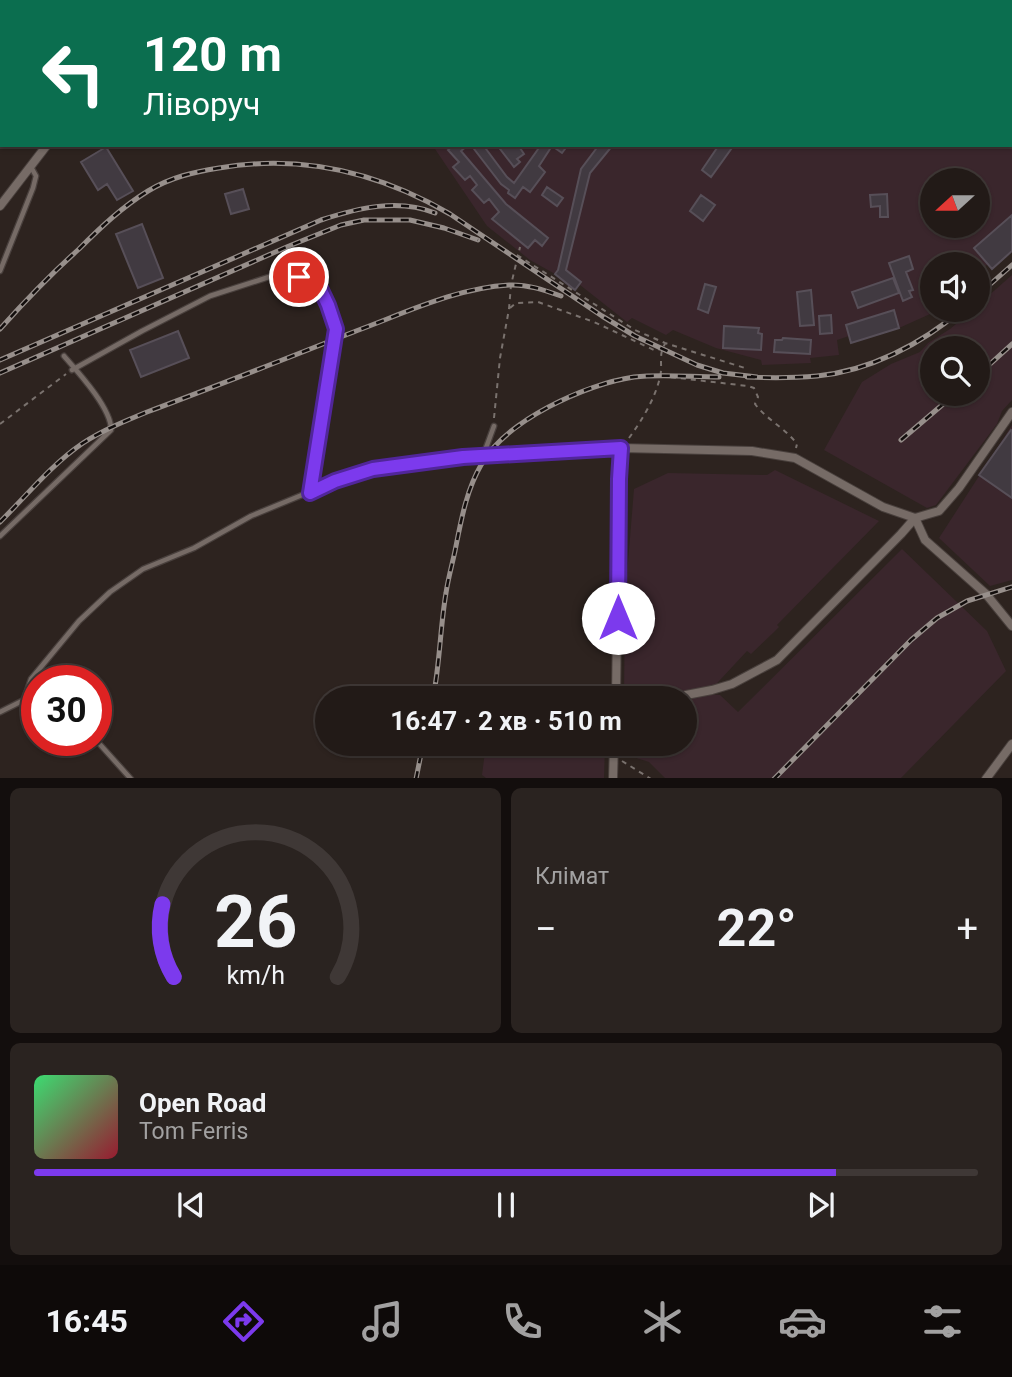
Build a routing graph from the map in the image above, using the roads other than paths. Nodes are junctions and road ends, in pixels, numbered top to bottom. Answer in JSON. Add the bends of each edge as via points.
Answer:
{"nodes":[{"id":1,"x":45,"y":147,"type":"edge"},
{"id":2,"x":30,"y":166,"type":"junction"},
{"id":3,"x":0,"y":206,"type":"edge"},
{"id":4,"x":0,"y":271,"type":"edge"},
{"id":5,"x":64,"y":356,"type":"dead end"},
{"id":6,"x":73,"y":370,"type":"junction"},
{"id":7,"x":1012,"y":412,"type":"edge"},
{"id":8,"x":494,"y":426,"type":"road end"},
{"id":9,"x":621,"y":448,"type":"junction"},
{"id":10,"x":483,"y":456,"type":"junction"},
{"id":11,"x":310,"y":493,"type":"junction"},
{"id":12,"x":915,"y":518,"type":"junction"},
{"id":13,"x":0,"y":536,"type":"edge"},
{"id":14,"x":1012,"y":626,"type":"edge"},
{"id":15,"x":43,"y":665,"type":"edge"},
{"id":16,"x":616,"y":686,"type":"edge"},
{"id":17,"x":697,"y":693,"type":"edge"},
{"id":18,"x":21,"y":702,"type":"edge"},
{"id":19,"x":0,"y":712,"type":"edge"},
{"id":20,"x":1012,"y":744,"type":"edge"},
{"id":21,"x":110,"y":756,"type":"edge"},
{"id":22,"x":614,"y":756,"type":"edge"},
{"id":23,"x":130,"y":778,"type":"edge"},
{"id":24,"x":613,"y":778,"type":"edge"},
{"id":25,"x":987,"y":778,"type":"edge"}],
"edges":[{"from":1,"to":2,"type":"street"},
{"from":2,"to":3,"type":"street"},
{"from":2,"to":4,"type":"lane","via":[[36,176],[33,188]]},
{"from":5,"to":6,"type":"lane"},
{"from":6,"to":11,"type":"lane","via":[[210,296],[275,275],[318,284],[336,329]]},
{"from":6,"to":13,"type":"lane","via":[[107,412],[111,430]]},
{"from":7,"to":12,"type":"street","via":[[939,511]]},
{"from":8,"to":10,"type":"lane"},
{"from":9,"to":10,"type":"lane"},
{"from":9,"to":12,"type":"street","via":[[752,451],[795,458],[883,507]]},
{"from":9,"to":16,"type":"street"},
{"from":10,"to":11,"type":"lane","via":[[373,469]]},
{"from":11,"to":15,"type":"lane","via":[[251,516],[194,548],[143,569],[79,621]]},
{"from":12,"to":14,"type":"street","via":[[925,540],[986,594]]},
{"from":12,"to":17,"type":"street","via":[[777,660],[732,684]]},
{"from":18,"to":19,"type":"lane"},
{"from":20,"to":25,"type":"street"},
{"from":21,"to":23,"type":"lane"},
{"from":22,"to":24,"type":"street"}]}
